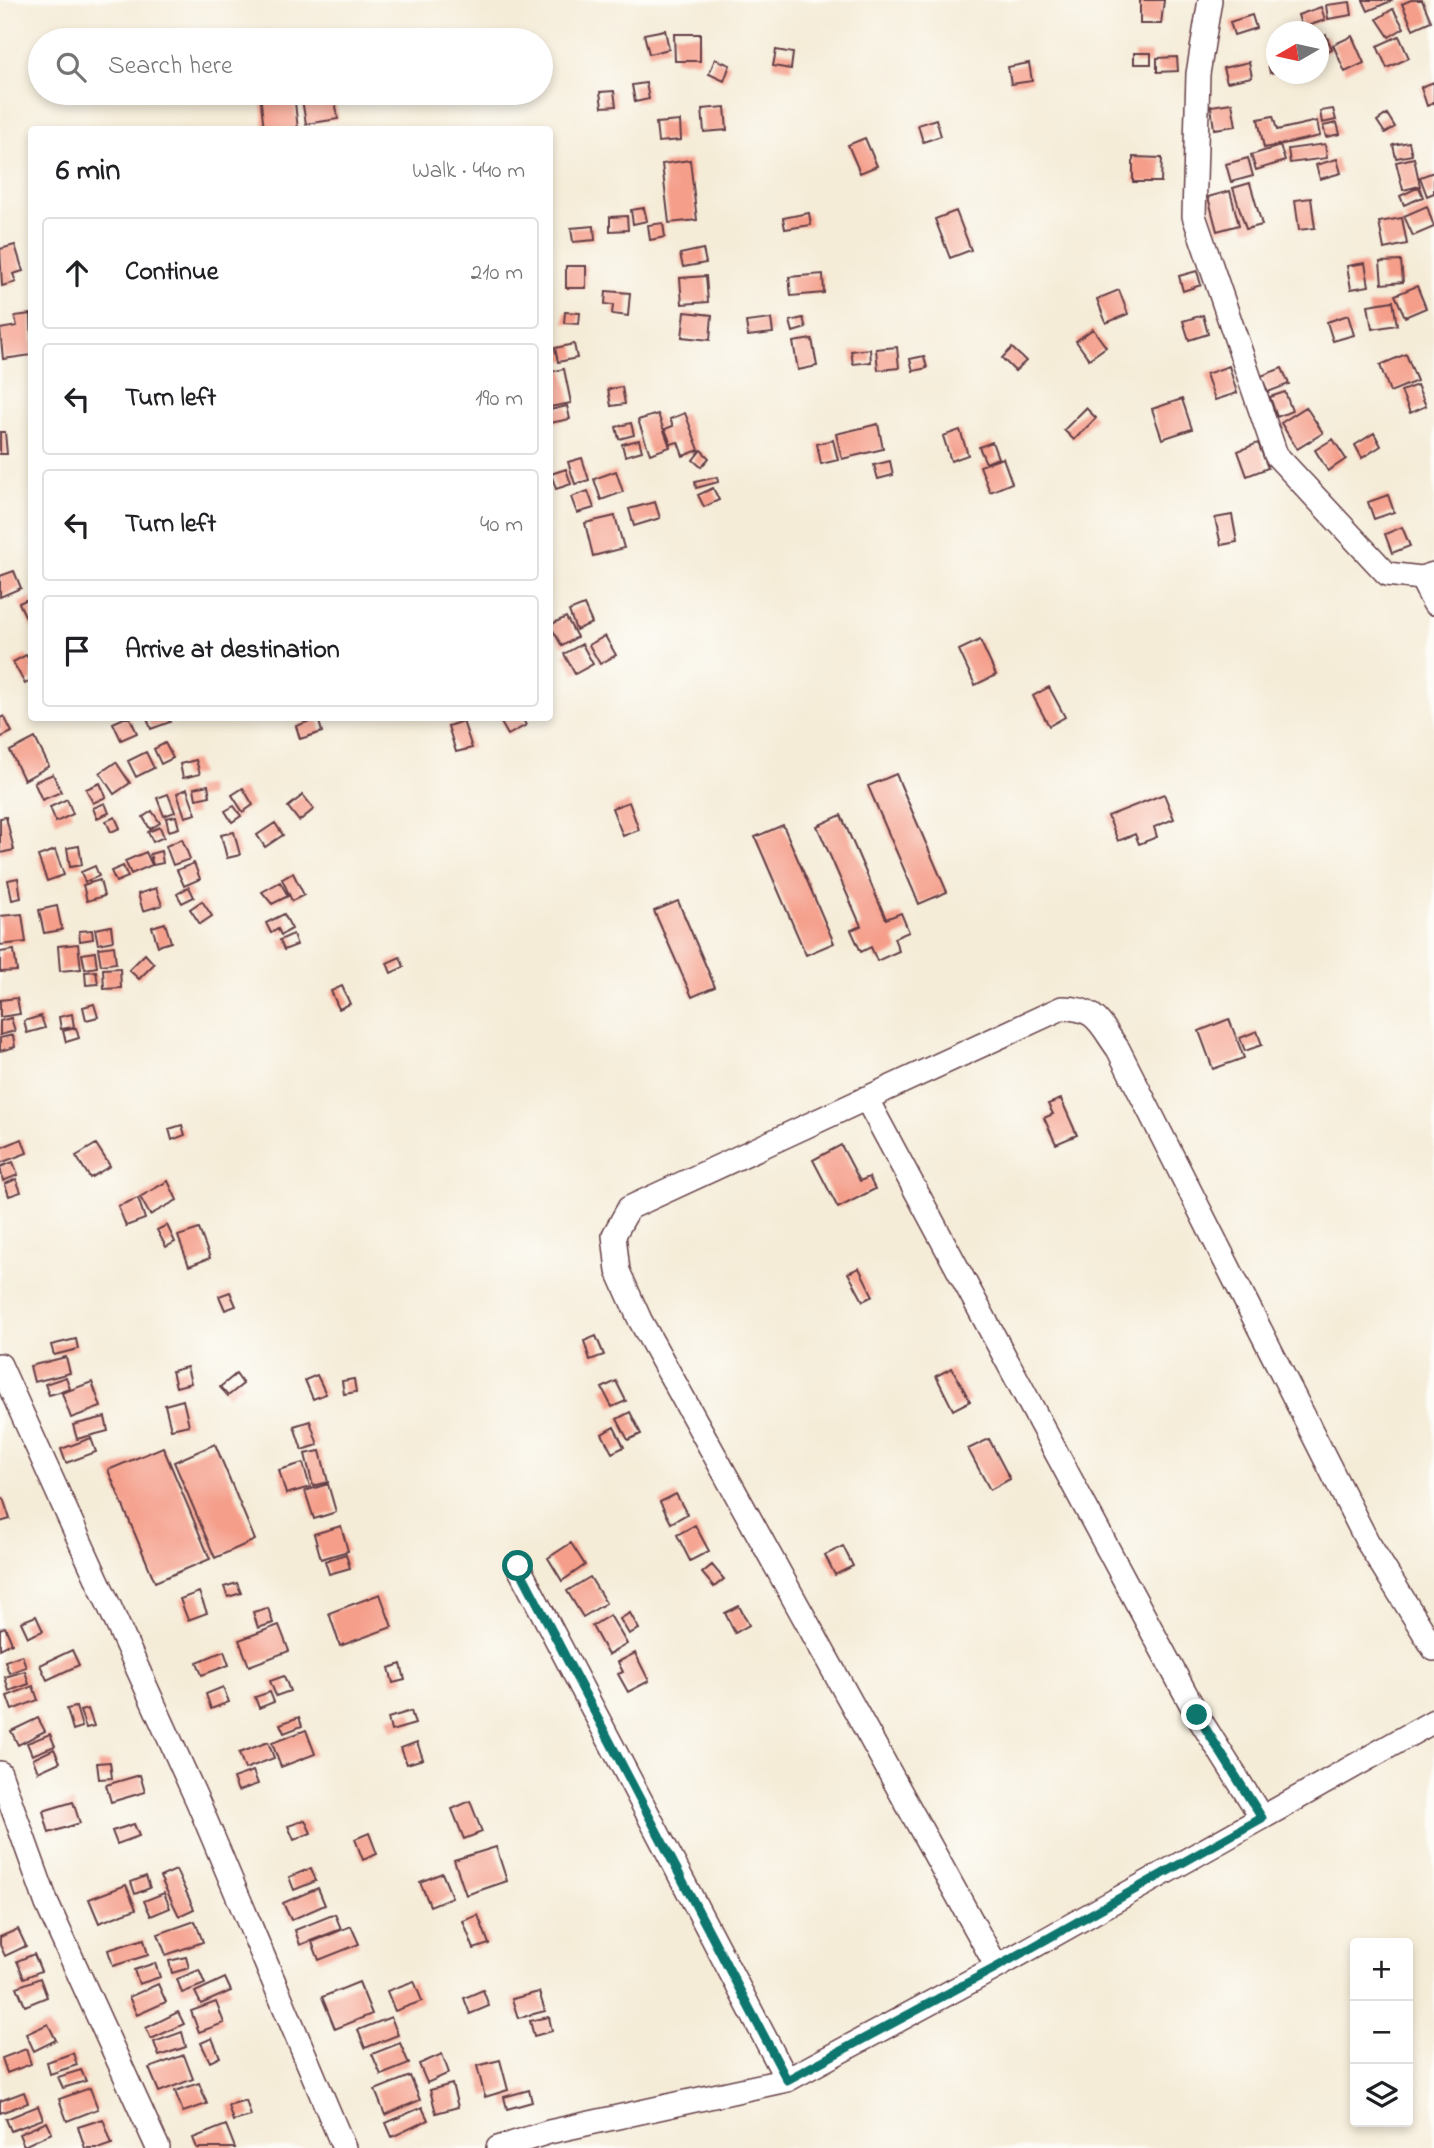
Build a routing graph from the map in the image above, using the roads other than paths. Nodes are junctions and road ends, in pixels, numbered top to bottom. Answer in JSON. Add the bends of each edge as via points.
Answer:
{"nodes":[{"id":1,"x":1210,"y":0,"type":"edge"},
{"id":2,"x":1427,"y":576,"type":"edge"},
{"id":3,"x":1434,"y":603,"type":"edge"},
{"id":4,"x":866,"y":1098,"type":"junction"},
{"id":5,"x":0,"y":1365,"type":"edge"},
{"id":6,"x":518,"y":1566,"type":"dead end"},
{"id":7,"x":1434,"y":1649,"type":"edge"},
{"id":8,"x":1434,"y":1721,"type":"edge"},
{"id":9,"x":0,"y":1773,"type":"edge"},
{"id":10,"x":1262,"y":1818,"type":"junction"},
{"id":11,"x":997,"y":1967,"type":"junction"},
{"id":12,"x":787,"y":2080,"type":"junction"},
{"id":13,"x":158,"y":2148,"type":"edge"},
{"id":14,"x":344,"y":2148,"type":"edge"},
{"id":15,"x":498,"y":2148,"type":"edge"}],
"edges":[{"from":1,"to":2,"type":"street","via":[[1198,74],[1194,216],[1276,454],[1387,574]]},
{"from":2,"to":3,"type":"street"},
{"from":4,"to":7,"type":"street","via":[[1062,1008],[1082,1008],[1097,1020],[1118,1049],[1367,1541]]},
{"from":4,"to":10,"type":"street","via":[[1191,1703]]},
{"from":4,"to":11,"type":"street","via":[[629,1208],[614,1235],[618,1271],[640,1320]]},
{"from":5,"to":14,"type":"street","via":[[198,1802]]},
{"from":6,"to":12,"type":"street"},
{"from":8,"to":10,"type":"street"},
{"from":9,"to":13,"type":"street","via":[[47,1904]]},
{"from":10,"to":11,"type":"street"},
{"from":11,"to":12,"type":"street"},
{"from":12,"to":15,"type":"street","via":[[549,2132]]}]}
